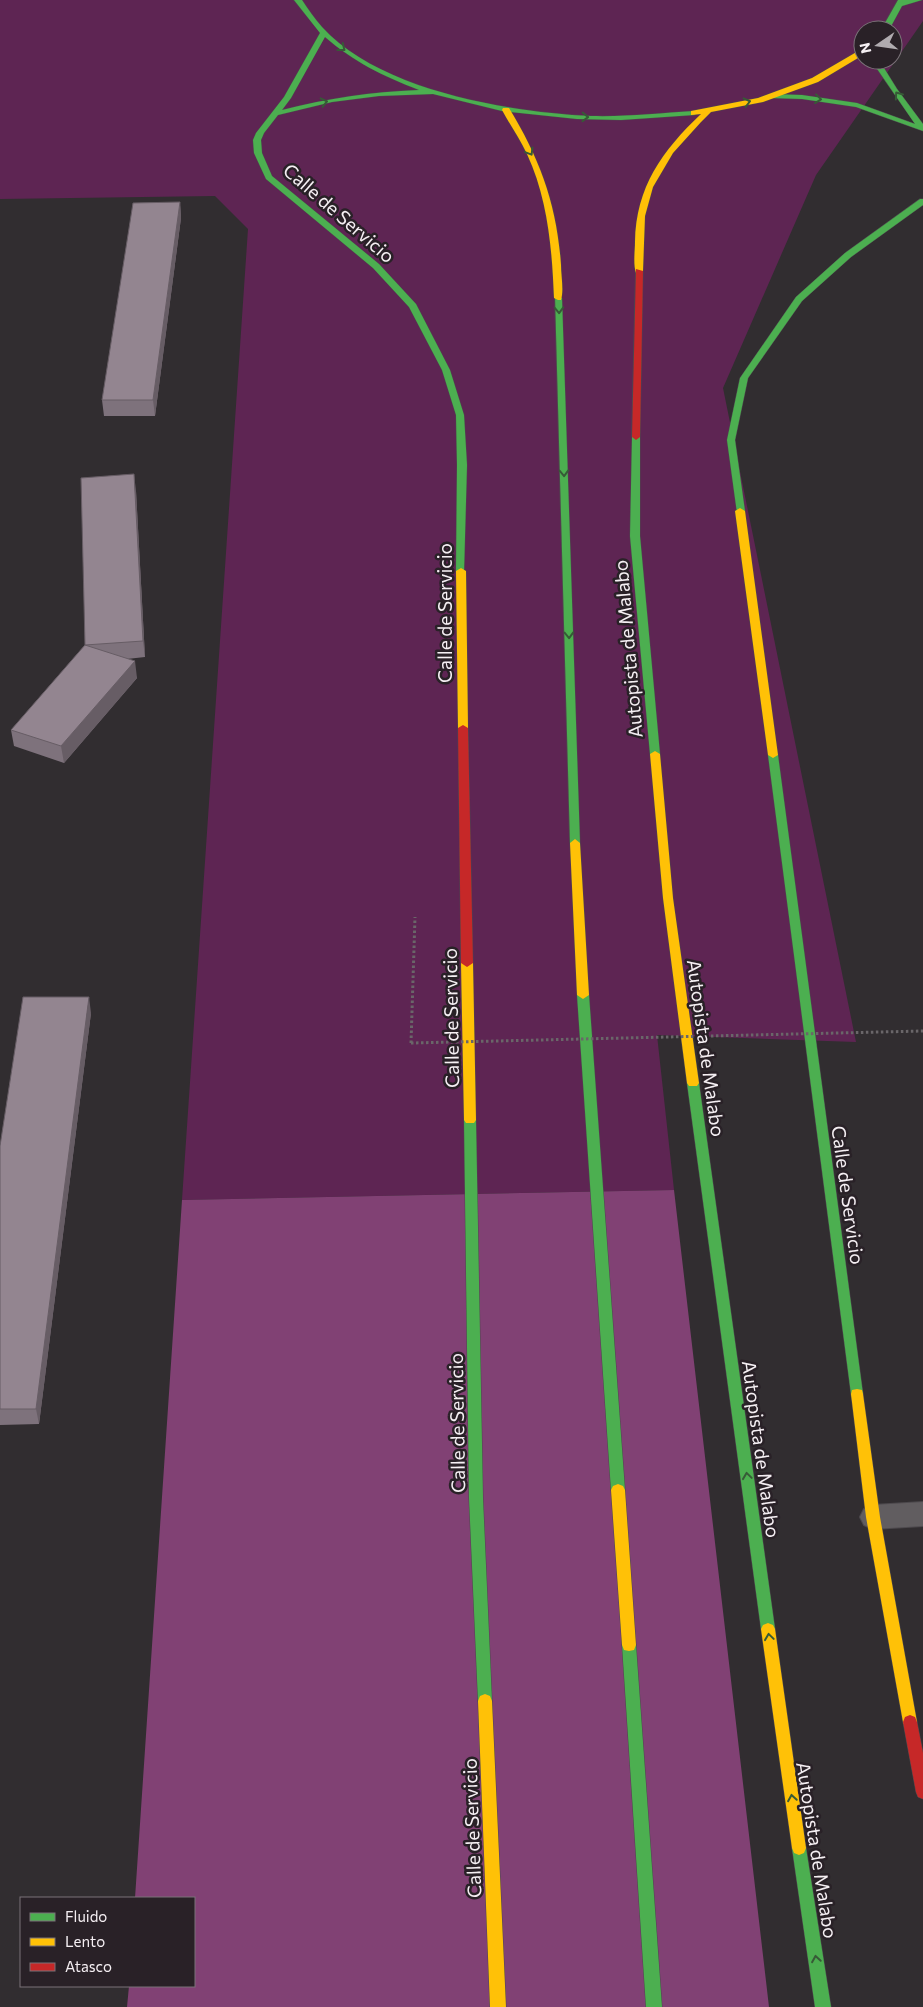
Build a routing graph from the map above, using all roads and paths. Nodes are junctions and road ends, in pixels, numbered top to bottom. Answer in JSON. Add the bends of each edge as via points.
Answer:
{"nodes":[{"id":1,"x":298,"y":0,"type":"edge"},
{"id":2,"x":918,"y":0,"type":"edge"},
{"id":3,"x":901,"y":2,"type":"edge"},
{"id":4,"x":891,"y":20,"type":"edge"},
{"id":5,"x":323,"y":34,"type":"junction"},
{"id":6,"x":853,"y":58,"type":"edge"},
{"id":7,"x":882,"y":70,"type":"edge"},
{"id":8,"x":432,"y":92,"type":"junction"},
{"id":9,"x":770,"y":96,"type":"junction"},
{"id":10,"x":506,"y":110,"type":"junction"},
{"id":11,"x":709,"y":110,"type":"junction"},
{"id":12,"x":277,"y":113,"type":"junction"},
{"id":13,"x":923,"y":129,"type":"edge"},
{"id":14,"x":923,"y":201,"type":"edge"},
{"id":15,"x":415,"y":917,"type":"dead end"},
{"id":16,"x":923,"y":1031,"type":"edge"},
{"id":17,"x":923,"y":1514,"type":"edge"},
{"id":18,"x":873,"y":1517,"type":"junction"},
{"id":19,"x":923,"y":1792,"type":"edge"},
{"id":20,"x":498,"y":2007,"type":"edge"},
{"id":21,"x":654,"y":2007,"type":"edge"},
{"id":22,"x":823,"y":2007,"type":"edge"}],
"edges":[{"from":1,"to":5,"type":"main road"},
{"from":2,"to":3,"type":"main road"},
{"from":3,"to":4,"type":"main road"},
{"from":5,"to":8,"type":"main road","one_way":true,"via":[[351,56],[380,72]]},
{"from":5,"to":12,"type":"main road","name":"Calle de Servicio"},
{"from":6,"to":9,"type":"main road","via":[[824,75]]},
{"from":13,"to":7,"type":"main road","one_way":true},
{"from":8,"to":10,"type":"main road"},
{"from":12,"to":8,"type":"main road","one_way":true,"via":[[332,100]]},
{"from":11,"to":9,"type":"main road","one_way":true},
{"from":9,"to":13,"type":"main road","one_way":true,"via":[[857,105]]},
{"from":10,"to":11,"type":"main road","one_way":true,"via":[[588,117],[653,116]]},
{"from":10,"to":21,"type":"main road","one_way":true,"via":[[534,160],[550,208],[557,257],[577,905]]},
{"from":22,"to":11,"type":"main road","name":"Autopista de Malabo","one_way":true,"via":[[778,1706],[668,898],[635,536],[639,259],[643,202],[661,162]]},
{"from":12,"to":20,"type":"main road","name":"Calle de Servicio","via":[[260,134],[257,144],[262,166],[269,177],[376,266],[413,306],[446,370],[460,415],[476,1498]]},
{"from":14,"to":18,"type":"main road","name":"Calle de Servicio","via":[[848,256],[799,299],[744,378],[731,440]]},
{"from":15,"to":16,"type":"path","bridge":true,"via":[[411,1043]]},
{"from":17,"to":18,"type":"lane"},
{"from":18,"to":19,"type":"main road","name":"Calle de Servicio"}]}
